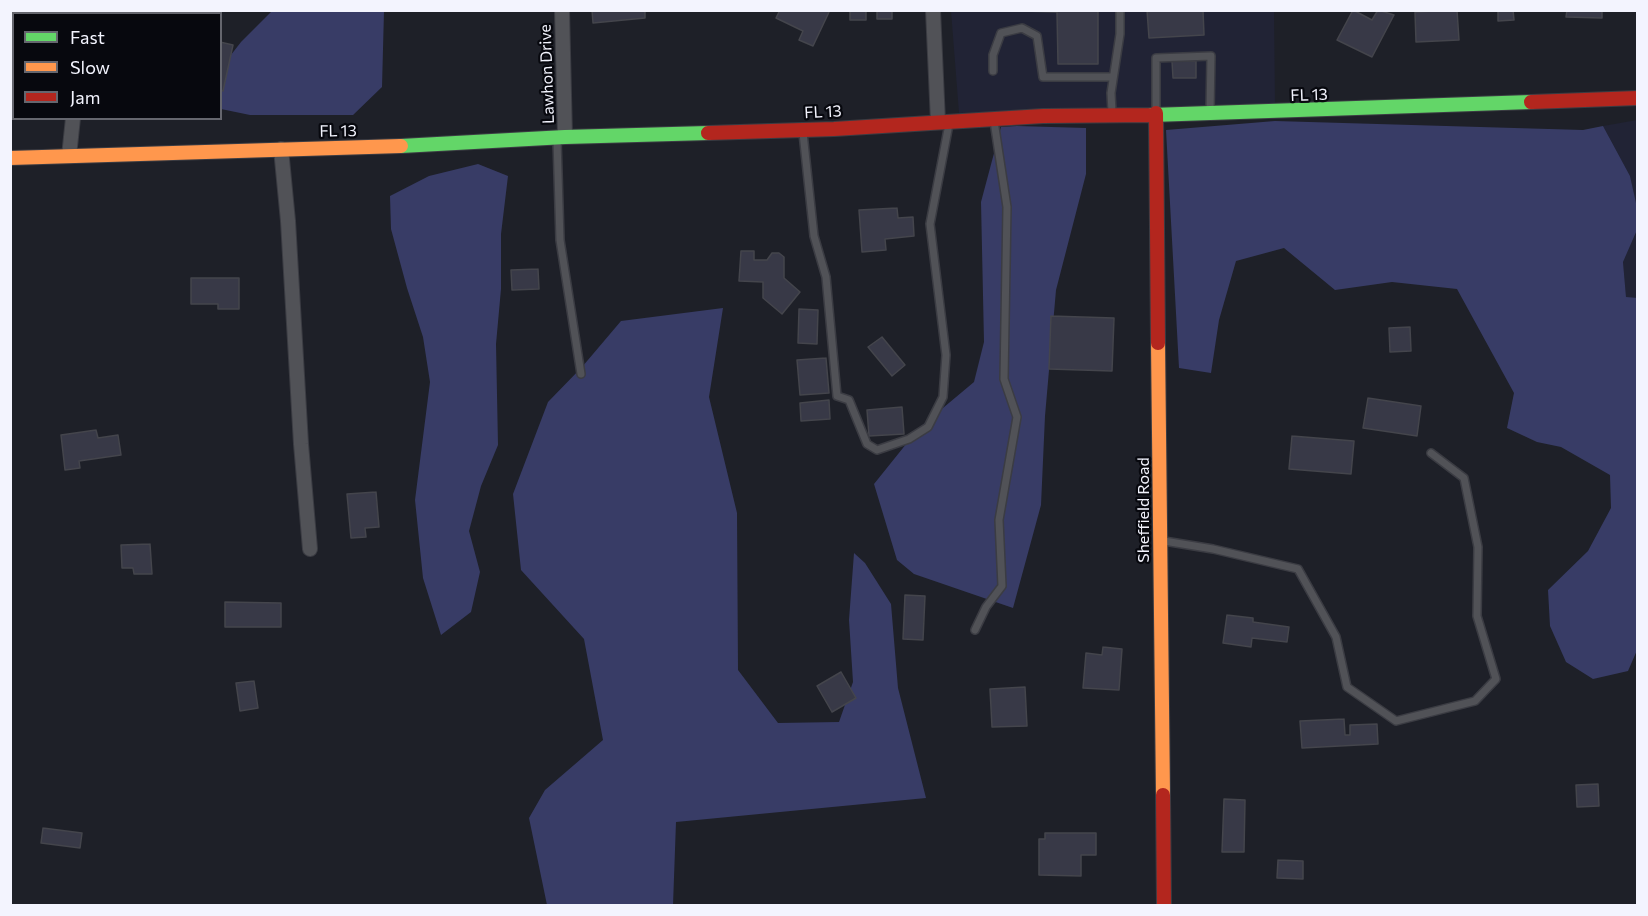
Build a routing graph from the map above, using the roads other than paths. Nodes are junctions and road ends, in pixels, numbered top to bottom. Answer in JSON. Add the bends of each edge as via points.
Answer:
{"nodes":[{"id":1,"x":561,"y":10,"type":"edge"},
{"id":2,"x":933,"y":10,"type":"edge"},
{"id":3,"x":1120,"y":10,"type":"edge"},
{"id":4,"x":993,"y":71,"type":"dead end"},
{"id":5,"x":1113,"y":77,"type":"junction"},
{"id":6,"x":1638,"y":98,"type":"edge"},
{"id":7,"x":1156,"y":113,"type":"junction"},
{"id":8,"x":1113,"y":114,"type":"junction"},
{"id":9,"x":1210,"y":114,"type":"junction"},
{"id":10,"x":993,"y":119,"type":"junction"},
{"id":11,"x":73,"y":120,"type":"edge"},
{"id":12,"x":943,"y":122,"type":"junction"},
{"id":13,"x":803,"y":130,"type":"junction"},
{"id":14,"x":561,"y":138,"type":"junction"},
{"id":15,"x":281,"y":148,"type":"junction"},
{"id":16,"x":69,"y":156,"type":"junction"},
{"id":17,"x":10,"y":158,"type":"edge"},
{"id":18,"x":581,"y":374,"type":"dead end"},
{"id":19,"x":1431,"y":453,"type":"dead end"},
{"id":20,"x":1161,"y":541,"type":"junction"},
{"id":21,"x":310,"y":549,"type":"dead end"},
{"id":22,"x":975,"y":630,"type":"dead end"},
{"id":23,"x":1164,"y":906,"type":"edge"}],
"edges":[{"from":1,"to":14,"type":"street","name":"Lawhon Drive"},
{"from":2,"to":12,"type":"street"},
{"from":3,"to":5,"type":"lane"},
{"from":4,"to":5,"type":"lane","via":[[993,55],[1001,33],[1022,28],[1037,36],[1040,43],[1043,77]]},
{"from":5,"to":8,"type":"lane"},
{"from":6,"to":9,"type":"main road","name":"FL 13"},
{"from":7,"to":8,"type":"main road","name":"FL 13"},
{"from":7,"to":9,"type":"main road","name":"FL 13"},
{"from":7,"to":9,"type":"lane","via":[[1156,58],[1211,56]]},
{"from":7,"to":20,"type":"main road","name":"Sheffield Road"},
{"from":8,"to":10,"type":"main road","name":"FL 13"},
{"from":10,"to":12,"type":"main road","name":"FL 13"},
{"from":10,"to":22,"type":"lane","via":[[1007,207],[1004,379],[1017,417],[999,520],[1002,586]]},
{"from":11,"to":16,"type":"street"},
{"from":12,"to":13,"type":"main road","name":"FL 13"},
{"from":12,"to":13,"type":"lane","via":[[930,224],[946,355],[943,397],[928,427],[909,439],[877,450],[867,444],[849,400],[837,396],[826,277],[814,236]]},
{"from":13,"to":14,"type":"main road","name":"FL 13"},
{"from":14,"to":15,"type":"main road","name":"FL 13"},
{"from":14,"to":18,"type":"lane","via":[[560,240]]},
{"from":15,"to":16,"type":"main road","name":"FL 13"},
{"from":15,"to":21,"type":"street"},
{"from":16,"to":17,"type":"main road","name":"FL 13"},
{"from":19,"to":20,"type":"lane","via":[[1464,478],[1478,548],[1477,616],[1496,679],[1475,701],[1396,721],[1347,687],[1336,637],[1298,569]]},
{"from":20,"to":23,"type":"main road","name":"Sheffield Road"}]}
